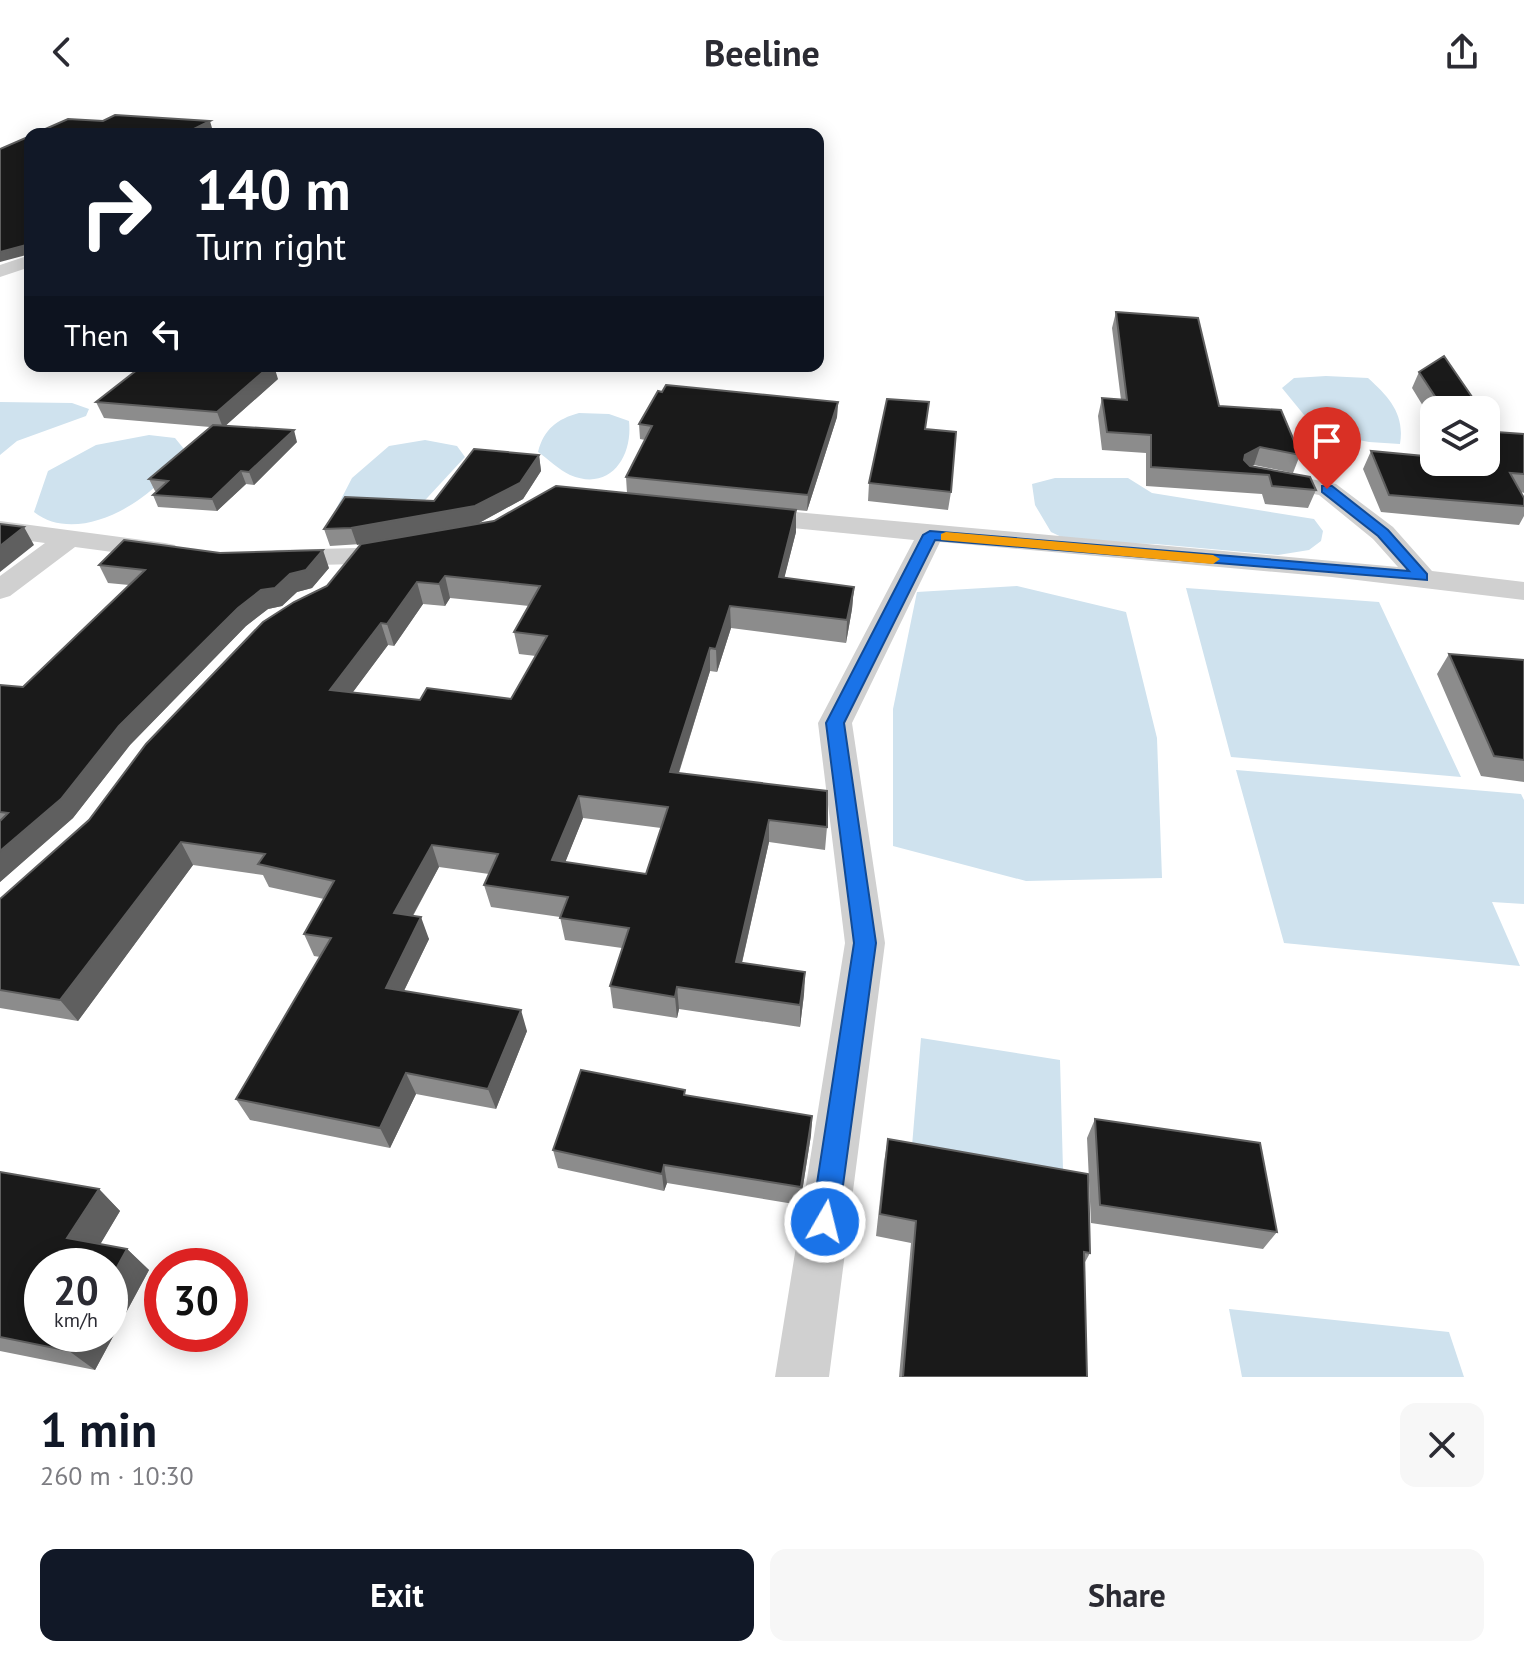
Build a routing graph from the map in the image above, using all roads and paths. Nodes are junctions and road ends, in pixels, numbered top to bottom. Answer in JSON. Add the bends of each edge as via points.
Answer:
{"nodes":[{"id":1,"x":24,"y":263,"type":"edge"},
{"id":2,"x":0,"y":271,"type":"edge"},
{"id":3,"x":1253,"y":476,"type":"edge"},
{"id":4,"x":732,"y":514,"type":"edge"},
{"id":5,"x":0,"y":529,"type":"edge"},
{"id":6,"x":930,"y":535,"type":"junction"},
{"id":7,"x":70,"y":538,"type":"junction"},
{"id":8,"x":415,"y":546,"type":"edge"},
{"id":9,"x":197,"y":555,"type":"edge"},
{"id":10,"x":357,"y":556,"type":"junction"},
{"id":11,"x":257,"y":559,"type":"edge"},
{"id":12,"x":1422,"y":577,"type":"junction"},
{"id":13,"x":331,"y":589,"type":"edge"},
{"id":14,"x":0,"y":590,"type":"edge"},
{"id":15,"x":1524,"y":591,"type":"edge"},
{"id":16,"x":802,"y":1377,"type":"edge"}],
"edges":[{"from":1,"to":2,"type":"street"},
{"from":3,"to":12,"type":"street","via":[[1327,489],[1383,533]]},
{"from":4,"to":6,"type":"street"},
{"from":5,"to":7,"type":"street"},
{"from":6,"to":12,"type":"street"},
{"from":6,"to":16,"type":"street","via":[[835,723],[865,943]]},
{"from":7,"to":9,"type":"street"},
{"from":7,"to":14,"type":"street"},
{"from":8,"to":10,"type":"street"},
{"from":10,"to":11,"type":"street"},
{"from":10,"to":13,"type":"street"},
{"from":12,"to":15,"type":"street"}]}
